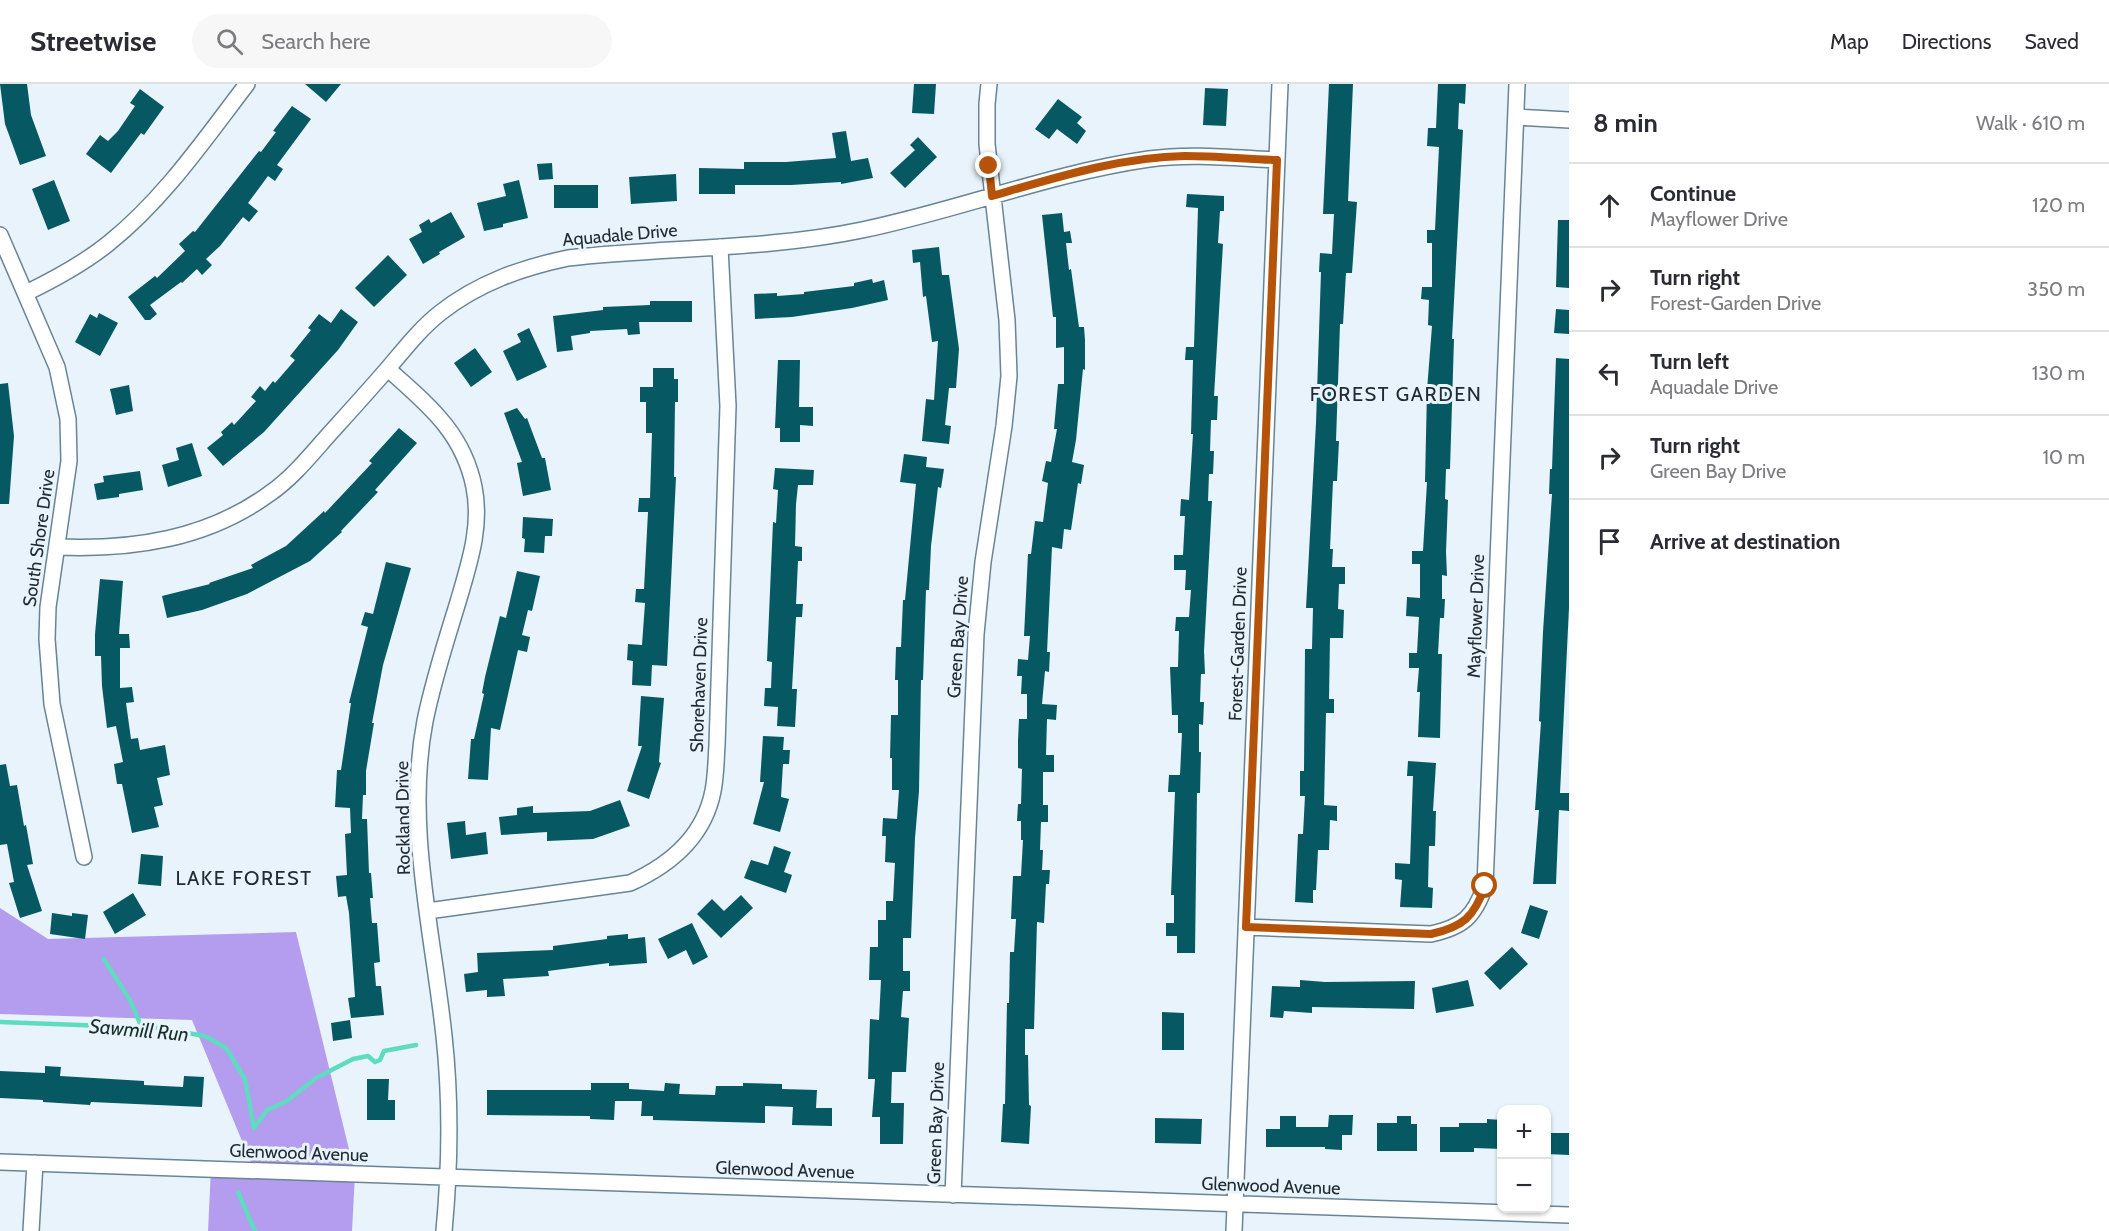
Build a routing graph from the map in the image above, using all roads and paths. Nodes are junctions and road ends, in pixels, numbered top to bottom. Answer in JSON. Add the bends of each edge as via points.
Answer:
{"nodes":[{"id":1,"x":247,"y":84,"type":"edge"},
{"id":2,"x":989,"y":84,"type":"edge"},
{"id":3,"x":1280,"y":84,"type":"edge"},
{"id":4,"x":1517,"y":84,"type":"edge"},
{"id":5,"x":1516,"y":117,"type":"junction"},
{"id":6,"x":1569,"y":120,"type":"edge"},
{"id":7,"x":1277,"y":160,"type":"junction"},
{"id":8,"x":992,"y":196,"type":"junction"},
{"id":9,"x":0,"y":235,"type":"edge"},
{"id":10,"x":720,"y":247,"type":"junction"},
{"id":11,"x":26,"y":293,"type":"junction"},
{"id":12,"x":388,"y":369,"type":"junction"},
{"id":13,"x":58,"y":547,"type":"junction"},
{"id":14,"x":84,"y":857,"type":"dead end"},
{"id":15,"x":428,"y":911,"type":"junction"},
{"id":16,"x":1246,"y":927,"type":"junction"},
{"id":17,"x":0,"y":1162,"type":"edge"},
{"id":18,"x":35,"y":1163,"type":"junction"},
{"id":19,"x":447,"y":1178,"type":"junction"},
{"id":20,"x":953,"y":1195,"type":"junction"},
{"id":21,"x":1235,"y":1205,"type":"junction"},
{"id":22,"x":1569,"y":1215,"type":"edge"},
{"id":23,"x":31,"y":1231,"type":"edge"},
{"id":24,"x":444,"y":1231,"type":"edge"},
{"id":25,"x":1234,"y":1231,"type":"edge"}],
"edges":[{"from":1,"to":11,"type":"street","via":[[181,170],[135,220],[81,264]]},
{"from":2,"to":8,"type":"street","name":"Green Bay Drive","via":[[987,144]]},
{"from":3,"to":7,"type":"street","name":"Forest-Garden Drive"},
{"from":4,"to":5,"type":"street","name":"Mayflower Drive"},
{"from":5,"to":6,"type":"street"},
{"from":5,"to":16,"type":"street","name":"Mayflower Drive","via":[[1485,886],[1479,903],[1459,926],[1431,934]]},
{"from":7,"to":8,"type":"street","name":"Aquadale Drive","via":[[1184,156],[1151,159],[1099,168]]},
{"from":7,"to":16,"type":"street","name":"Forest-Garden Drive"},
{"from":8,"to":10,"type":"street","name":"Aquadale Drive","via":[[861,230]]},
{"from":8,"to":20,"type":"street","name":"Green Bay Drive","via":[[1007,320],[1009,376],[976,634]]},
{"from":9,"to":11,"type":"street","name":"South Shore Drive"},
{"from":10,"to":12,"type":"street","name":"Aquadale Drive","via":[[568,258],[507,274],[441,312]]},
{"from":10,"to":15,"type":"street","name":"Shorehaven Drive","via":[[728,406],[717,745],[708,807],[683,850],[652,873],[630,883]]},
{"from":11,"to":13,"type":"street","name":"South Shore Drive","via":[[57,367],[68,419],[69,461]]},
{"from":12,"to":13,"type":"street","name":"Aquadale Drive","via":[[295,473],[240,513],[205,529],[161,541]]},
{"from":12,"to":15,"type":"street","name":"Rockland Drive","via":[[435,410],[452,433],[469,468],[476,504],[472,551],[434,682],[421,750],[419,844]]},
{"from":13,"to":14,"type":"street","name":"South Shore Drive","via":[[48,607],[49,674]]},
{"from":15,"to":19,"type":"street","name":"Rockland Drive","via":[[447,1065]]},
{"from":16,"to":21,"type":"street","name":"Forest-Garden Drive"},
{"from":17,"to":18,"type":"street","name":"Glenwood Avenue"},
{"from":18,"to":19,"type":"street","name":"Glenwood Avenue"},
{"from":18,"to":23,"type":"street"},
{"from":19,"to":20,"type":"street","name":"Glenwood Avenue"},
{"from":19,"to":24,"type":"street","name":"Rockland Drive"},
{"from":20,"to":21,"type":"street","name":"Glenwood Avenue"},
{"from":21,"to":22,"type":"street","name":"Glenwood Avenue"},
{"from":21,"to":25,"type":"street","name":"Forest-Garden Drive"}]}
